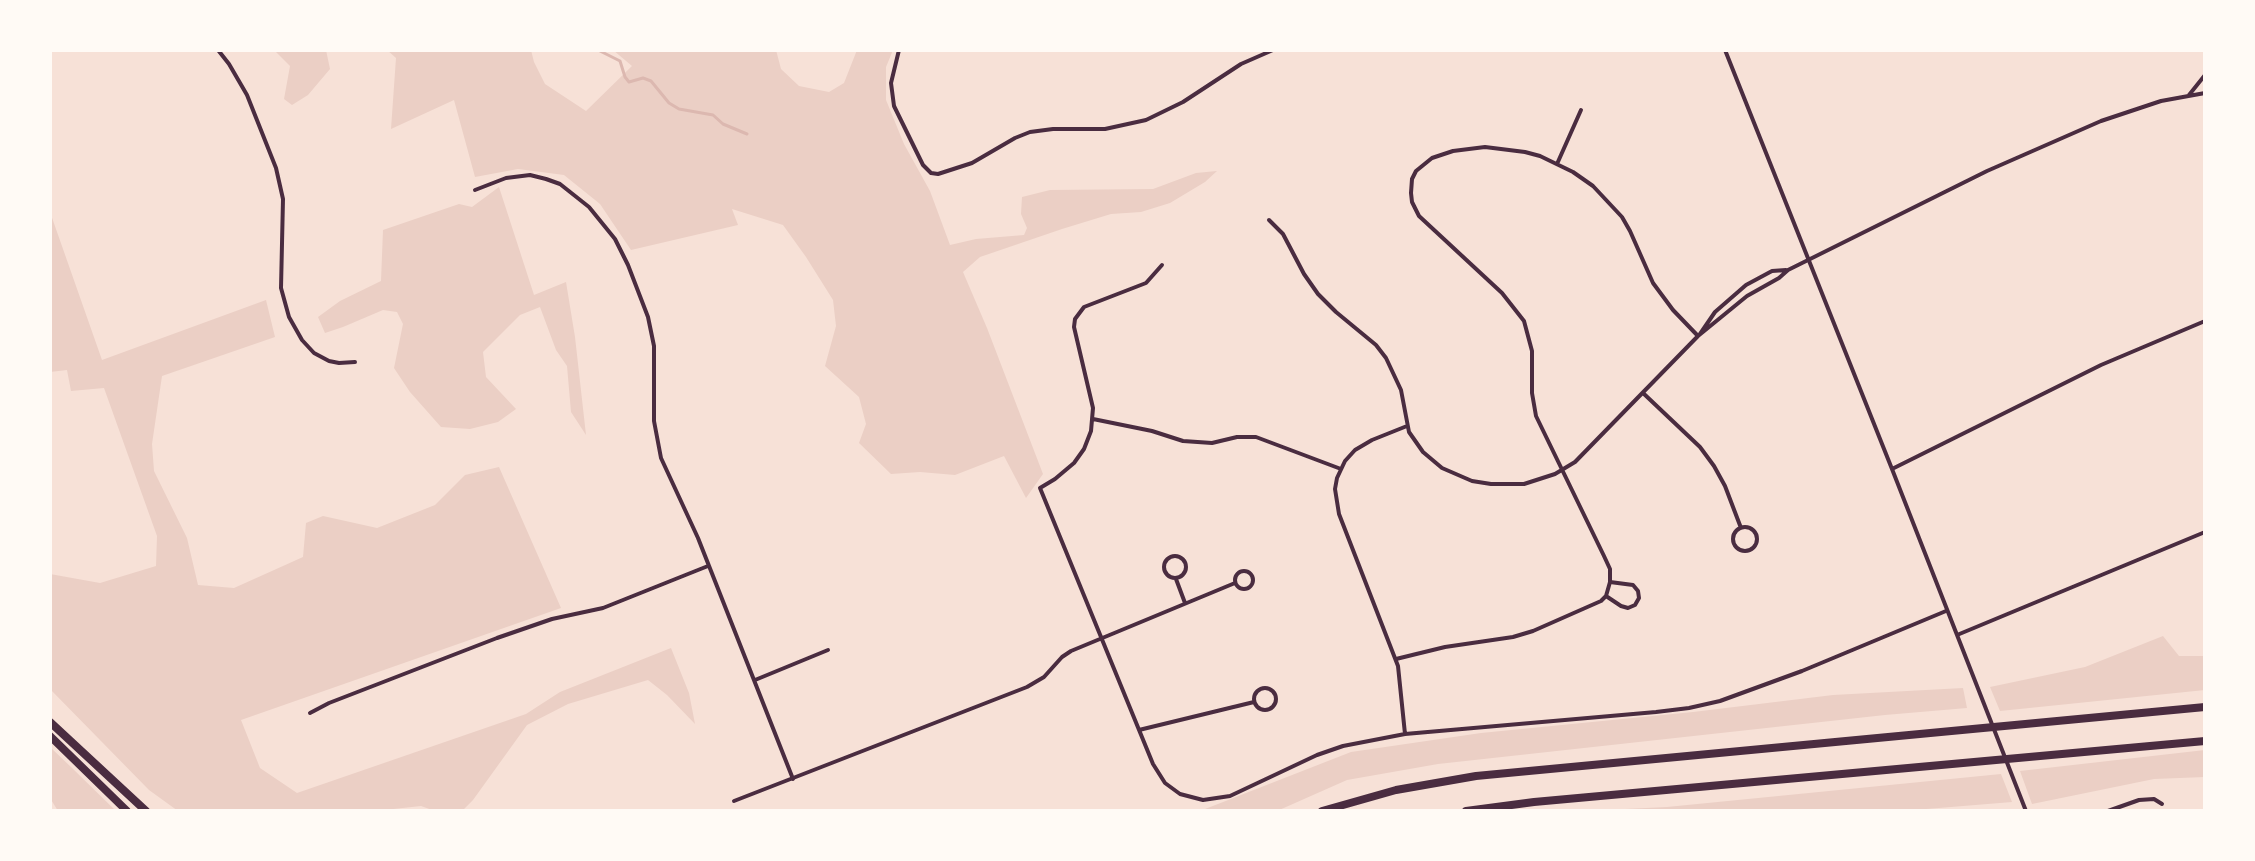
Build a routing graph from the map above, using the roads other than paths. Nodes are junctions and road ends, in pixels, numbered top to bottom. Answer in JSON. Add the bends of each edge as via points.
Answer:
{"nodes":[{"id":1,"x":218,"y":50,"type":"edge"},
{"id":2,"x":899,"y":50,"type":"edge"},
{"id":3,"x":1273,"y":50,"type":"edge"},
{"id":4,"x":1725,"y":50,"type":"edge"},
{"id":5,"x":2205,"y":75,"type":"edge"},
{"id":6,"x":2205,"y":93,"type":"edge"},
{"id":7,"x":2189,"y":95,"type":"junction"},
{"id":8,"x":1581,"y":110,"type":"dead end"},
{"id":9,"x":1557,"y":164,"type":"junction"},
{"id":10,"x":475,"y":190,"type":"dead end"},
{"id":11,"x":1269,"y":220,"type":"dead end"},
{"id":12,"x":1808,"y":261,"type":"junction"},
{"id":13,"x":1162,"y":265,"type":"dead end"},
{"id":14,"x":1788,"y":270,"type":"junction"},
{"id":15,"x":1757,"y":279,"type":"junction"},
{"id":16,"x":1762,"y":287,"type":"junction"},
{"id":17,"x":1723,"y":304,"type":"junction"},
{"id":18,"x":1730,"y":311,"type":"junction"},
{"id":19,"x":2205,"y":321,"type":"edge"},
{"id":20,"x":1698,"y":336,"type":"junction"},
{"id":21,"x":355,"y":362,"type":"dead end"},
{"id":22,"x":1643,"y":393,"type":"junction"},
{"id":23,"x":1093,"y":419,"type":"junction"},
{"id":24,"x":1407,"y":426,"type":"junction"},
{"id":25,"x":1341,"y":469,"type":"junction"},
{"id":26,"x":1892,"y":469,"type":"junction"},
{"id":27,"x":1561,"y":470,"type":"junction"},
{"id":28,"x":1741,"y":528,"type":"junction"},
{"id":29,"x":2205,"y":532,"type":"edge"},
{"id":30,"x":708,"y":566,"type":"junction"},
{"id":31,"x":1176,"y":579,"type":"junction"},
{"id":32,"x":1610,"y":582,"type":"junction"},
{"id":33,"x":1235,"y":583,"type":"junction"},
{"id":34,"x":1606,"y":596,"type":"junction"},
{"id":35,"x":1185,"y":603,"type":"junction"},
{"id":36,"x":1946,"y":611,"type":"junction"},
{"id":37,"x":1957,"y":635,"type":"junction"},
{"id":38,"x":1101,"y":638,"type":"junction"},
{"id":39,"x":828,"y":650,"type":"dead end"},
{"id":40,"x":1396,"y":659,"type":"junction"},
{"id":41,"x":755,"y":680,"type":"junction"},
{"id":42,"x":1254,"y":702,"type":"junction"},
{"id":43,"x":2205,"y":707,"type":"edge"},
{"id":44,"x":310,"y":713,"type":"dead end"},
{"id":45,"x":50,"y":722,"type":"edge"},
{"id":46,"x":1139,"y":730,"type":"junction"},
{"id":47,"x":1405,"y":734,"type":"junction"},
{"id":48,"x":50,"y":736,"type":"edge"},
{"id":49,"x":2205,"y":741,"type":"edge"},
{"id":50,"x":793,"y":779,"type":"junction"},
{"id":51,"x":734,"y":801,"type":"dead end"},
{"id":52,"x":2162,"y":804,"type":"dead end"},
{"id":53,"x":127,"y":811,"type":"edge"},
{"id":54,"x":146,"y":811,"type":"edge"},
{"id":55,"x":1322,"y":811,"type":"edge"},
{"id":56,"x":1466,"y":811,"type":"edge"},
{"id":57,"x":2026,"y":811,"type":"edge"},
{"id":58,"x":2108,"y":811,"type":"edge"}],
"edges":[{"from":1,"to":21,"type":"street","via":[[247,95],[276,168],[283,199],[281,288],[289,317],[314,353],[329,361]]},
{"from":2,"to":3,"type":"street","via":[[891,83],[894,106],[923,165],[936,174],[972,163],[1030,132],[1105,129],[1146,120]]},
{"from":4,"to":12,"type":"street"},
{"from":5,"to":7,"type":"street"},
{"from":6,"to":7,"type":"street"},
{"from":7,"to":12,"type":"street","via":[[2137,108],[2044,145]]},
{"from":8,"to":9,"type":"street"},
{"from":9,"to":20,"type":"street","via":[[1610,202],[1630,231],[1653,283]]},
{"from":9,"to":27,"type":"street","via":[[1525,152],[1485,147],[1453,151],[1424,162],[1413,176],[1411,193],[1419,216],[1502,293],[1524,321],[1532,351],[1534,406]]},
{"from":10,"to":30,"type":"street","via":[[506,178],[546,179],[589,207],[615,239],[648,317],[661,458]]},
{"from":11,"to":24,"type":"street","via":[[1318,294],[1386,358],[1401,390]]},
{"from":12,"to":14,"type":"street"},
{"from":12,"to":26,"type":"street"},
{"from":13,"to":23,"type":"street","via":[[1146,283],[1084,307],[1077,315],[1074,327]]},
{"from":14,"to":15,"type":"street"},
{"from":14,"to":16,"type":"street"},
{"from":15,"to":16,"type":"street"},
{"from":15,"to":17,"type":"street"},
{"from":16,"to":18,"type":"street"},
{"from":17,"to":18,"type":"street"},
{"from":17,"to":20,"type":"street"},
{"from":18,"to":20,"type":"street"},
{"from":19,"to":26,"type":"street","via":[[2090,370]]},
{"from":20,"to":22,"type":"street"},
{"from":22,"to":27,"type":"street","via":[[1582,456]]},
{"from":22,"to":28,"type":"street","via":[[1714,466]]},
{"from":23,"to":25,"type":"street","via":[[1192,442],[1256,437]]},
{"from":23,"to":38,"type":"street","via":[[1079,456],[1040,488]]},
{"from":24,"to":25,"type":"street","via":[[1360,446]]},
{"from":24,"to":27,"type":"street","via":[[1435,463],[1472,481],[1524,484]]},
{"from":25,"to":40,"type":"street","via":[[1336,503]]},
{"from":26,"to":36,"type":"street"},
{"from":27,"to":32,"type":"street","via":[[1604,556]]},
{"from":28,"to":28,"type":"street","via":[[1733,541],[1749,551],[1757,536]]},
{"from":29,"to":37,"type":"street"},
{"from":30,"to":41,"type":"street"},
{"from":30,"to":44,"type":"street","via":[[603,608],[497,638]]},
{"from":31,"to":31,"type":"street","via":[[1186,565],[1179,556],[1171,556],[1163,568]]},
{"from":31,"to":35,"type":"street"},
{"from":32,"to":34,"type":"street"},
{"from":32,"to":34,"type":"street","via":[[1633,585],[1639,598],[1628,608]]},
{"from":33,"to":33,"type":"street","via":[[1242,590],[1254,583],[1249,572],[1242,571]]},
{"from":33,"to":35,"type":"street"},
{"from":34,"to":40,"type":"street","via":[[1513,637]]},
{"from":35,"to":38,"type":"street"},
{"from":36,"to":37,"type":"street"},
{"from":36,"to":47,"type":"street","via":[[1748,692],[1699,706]]},
{"from":37,"to":57,"type":"street"},
{"from":38,"to":46,"type":"street"},
{"from":38,"to":50,"type":"street","via":[[1071,651],[1027,687]]},
{"from":39,"to":41,"type":"street"},
{"from":40,"to":47,"type":"street"},
{"from":41,"to":50,"type":"street"},
{"from":42,"to":42,"type":"street","via":[[1268,710],[1276,696],[1264,688]]},
{"from":42,"to":46,"type":"street"},
{"from":43,"to":55,"type":"highway","via":[[1476,776],[1396,790]]},
{"from":45,"to":54,"type":"highway"},
{"from":46,"to":47,"type":"street","via":[[1168,786],[1190,798],[1215,799],[1343,746]]},
{"from":48,"to":53,"type":"highway"},
{"from":49,"to":56,"type":"highway"},
{"from":50,"to":51,"type":"street"},
{"from":52,"to":58,"type":"street","via":[[2139,800]]}]}
